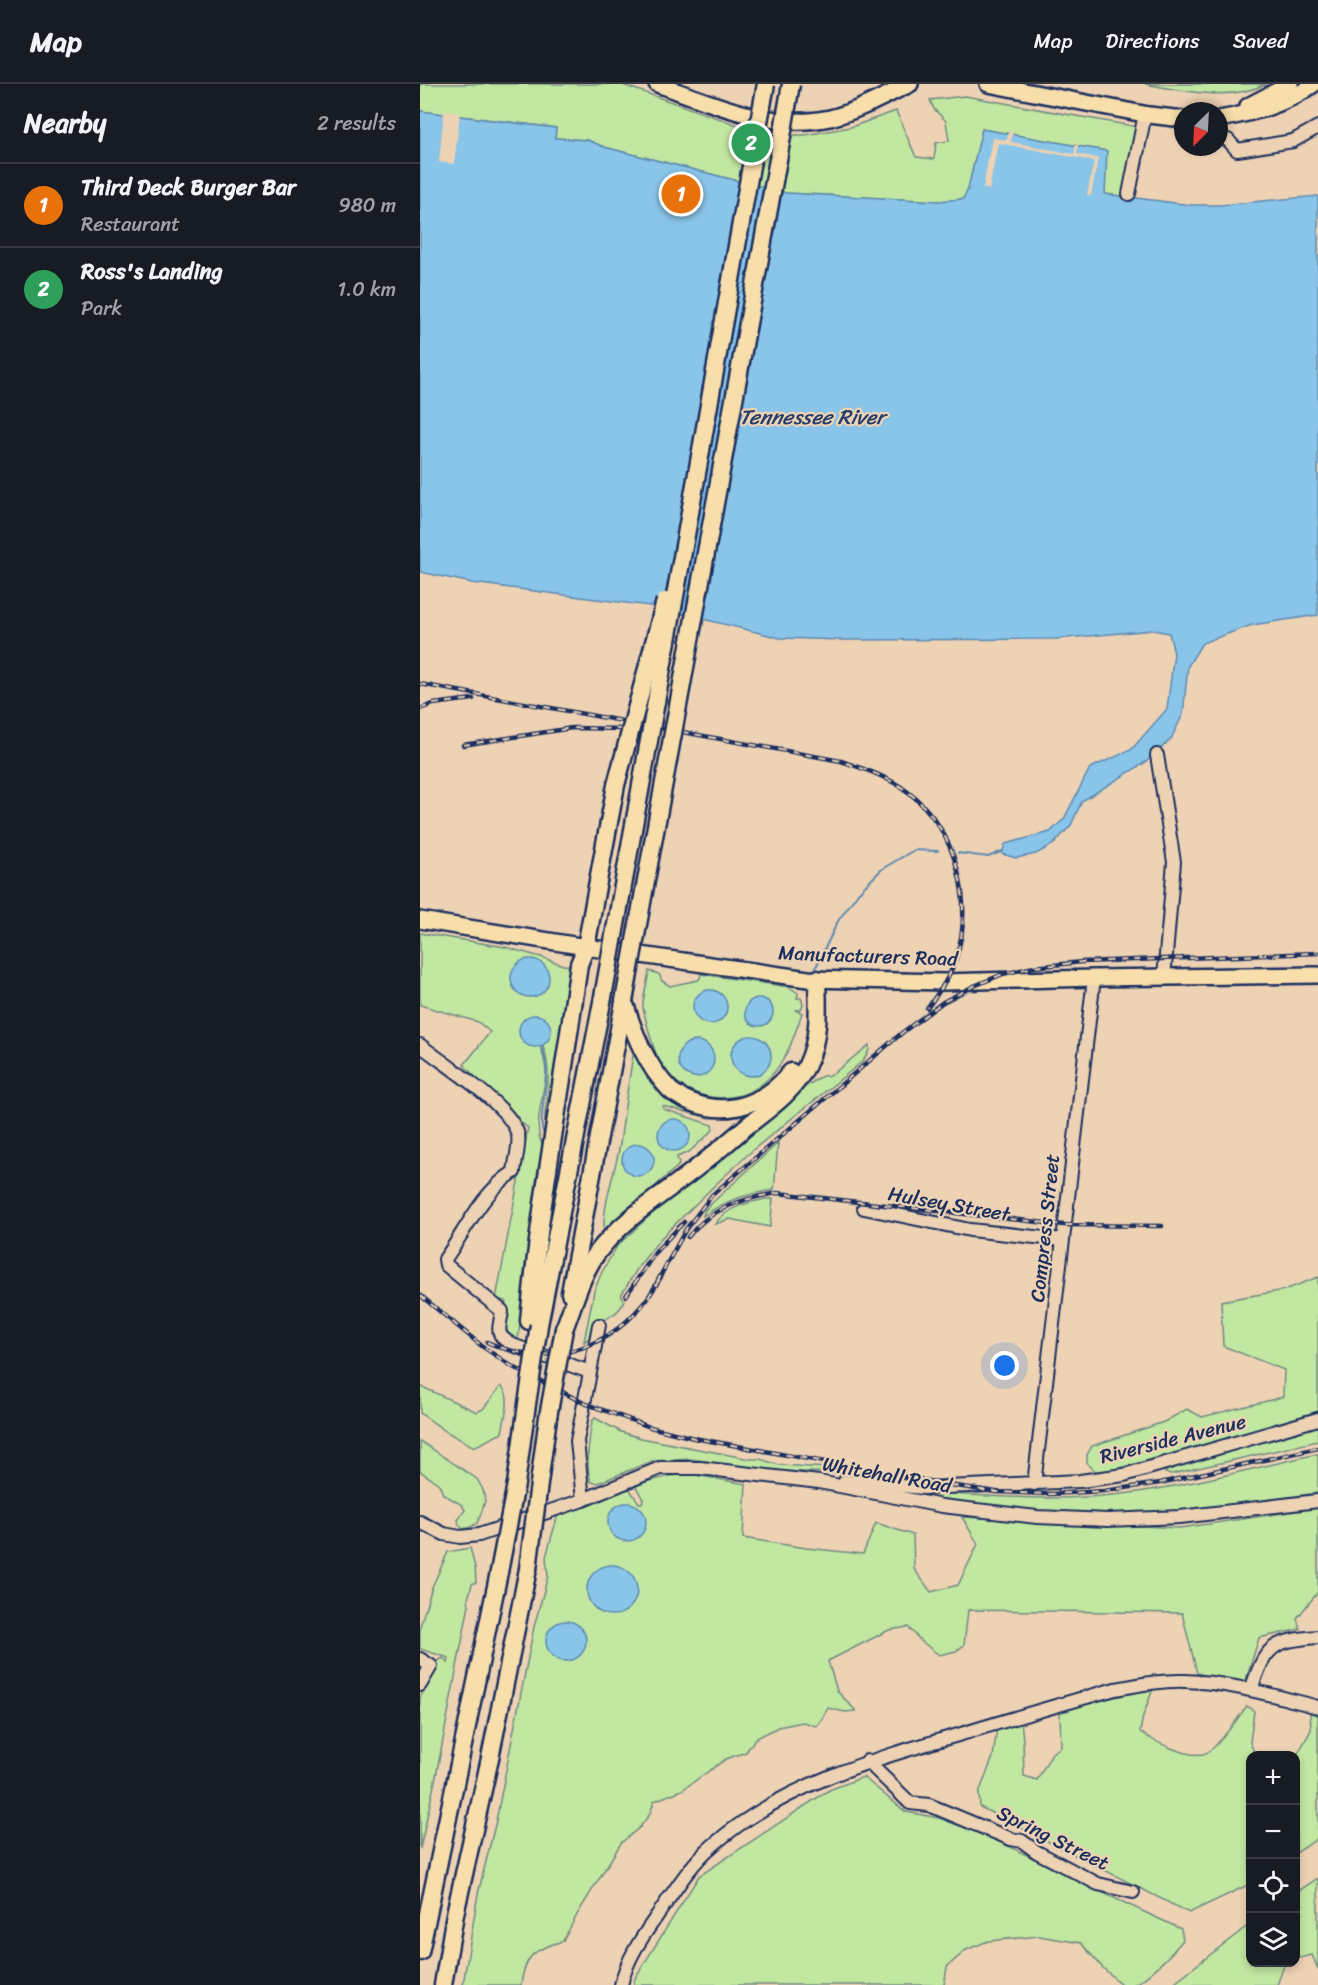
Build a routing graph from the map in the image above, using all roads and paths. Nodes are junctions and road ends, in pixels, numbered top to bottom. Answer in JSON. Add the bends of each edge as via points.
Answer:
{"nodes":[{"id":1,"x":657,"y":84,"type":"edge"},
{"id":2,"x":764,"y":84,"type":"edge"},
{"id":3,"x":790,"y":84,"type":"edge"},
{"id":4,"x":800,"y":84,"type":"edge"},
{"id":5,"x":910,"y":84,"type":"edge"},
{"id":6,"x":988,"y":84,"type":"edge"},
{"id":7,"x":1290,"y":84,"type":"edge"},
{"id":8,"x":1314,"y":84,"type":"edge"},
{"id":9,"x":1228,"y":112,"type":"edge"},
{"id":10,"x":1145,"y":114,"type":"junction"},
{"id":11,"x":1228,"y":117,"type":"edge"},
{"id":12,"x":1174,"y":118,"type":"edge"},
{"id":13,"x":1318,"y":127,"type":"edge"},
{"id":14,"x":1228,"y":140,"type":"edge"},
{"id":15,"x":779,"y":154,"type":"junction"},
{"id":16,"x":1129,"y":194,"type":"dead end"},
{"id":17,"x":693,"y":496,"type":"junction"},
{"id":18,"x":1157,"y":755,"type":"dead end"},
{"id":19,"x":420,"y":920,"type":"edge"},
{"id":20,"x":586,"y":947,"type":"junction"},
{"id":21,"x":1318,"y":975,"type":"edge"},
{"id":22,"x":1094,"y":978,"type":"junction"},
{"id":23,"x":1164,"y":978,"type":"junction"},
{"id":24,"x":813,"y":979,"type":"junction"},
{"id":25,"x":624,"y":1001,"type":"junction"},
{"id":26,"x":420,"y":1045,"type":"edge"},
{"id":27,"x":864,"y":1208,"type":"dead end"},
{"id":28,"x":1063,"y":1240,"type":"junction"},
{"id":29,"x":534,"y":1323,"type":"junction"},
{"id":30,"x":599,"y":1325,"type":"dead end"},
{"id":31,"x":564,"y":1329,"type":"junction"},
{"id":32,"x":590,"y":1372,"type":"junction"},
{"id":33,"x":1318,"y":1419,"type":"edge"},
{"id":34,"x":819,"y":1482,"type":"junction"},
{"id":35,"x":1035,"y":1484,"type":"junction"},
{"id":36,"x":583,"y":1500,"type":"junction"},
{"id":37,"x":1318,"y":1501,"type":"edge"},
{"id":38,"x":420,"y":1522,"type":"edge"},
{"id":39,"x":1318,"y":1637,"type":"edge"},
{"id":40,"x":420,"y":1659,"type":"edge"},
{"id":41,"x":420,"y":1685,"type":"edge"},
{"id":42,"x":1251,"y":1690,"type":"junction"},
{"id":43,"x":1318,"y":1707,"type":"edge"},
{"id":44,"x":867,"y":1761,"type":"junction"},
{"id":45,"x":1133,"y":1892,"type":"dead end"},
{"id":46,"x":420,"y":1952,"type":"edge"},
{"id":47,"x":443,"y":1985,"type":"edge"},
{"id":48,"x":621,"y":1985,"type":"edge"}],
"edges":[{"from":1,"to":5,"type":"main road","via":[[747,115],[808,122],[853,110]]},
{"from":2,"to":17,"type":"highway","bridge":true},
{"from":3,"to":15,"type":"highway","bridge":true},
{"from":4,"to":15,"type":"highway","bridge":true},
{"from":6,"to":10,"type":"main road"},
{"from":7,"to":9,"type":"main road"},
{"from":8,"to":11,"type":"main road","via":[[1277,105]]},
{"from":10,"to":12,"type":"main road"},
{"from":10,"to":16,"type":"street"},
{"from":13,"to":14,"type":"street","via":[[1293,141],[1244,149],[1237,150]]},
{"from":15,"to":25,"type":"highway","bridge":true},
{"from":17,"to":20,"type":"highway","bridge":true,"via":[[619,774]]},
{"from":17,"to":29,"type":"highway","bridge":true,"via":[[603,997]]},
{"from":18,"to":23,"type":"street","via":[[1174,862]]},
{"from":19,"to":20,"type":"main road","name":"Manufacturers Road"},
{"from":20,"to":24,"type":"main road","name":"Manufacturers Road"},
{"from":20,"to":29,"type":"highway","via":[[579,964],[536,1248]]},
{"from":21,"to":23,"type":"main road","name":"Manufacturers Road"},
{"from":22,"to":23,"type":"main road","name":"Manufacturers Road"},
{"from":22,"to":24,"type":"main road","name":"Manufacturers Road","via":[[945,982]]},
{"from":22,"to":28,"type":"street","name":"Compress Street"},
{"from":24,"to":25,"type":"highway","via":[[799,1059],[784,1081],[768,1094],[735,1109],[713,1109],[671,1090],[639,1044]]},
{"from":24,"to":31,"type":"highway","via":[[818,1023],[813,1049],[797,1083],[609,1240],[585,1275]]},
{"from":25,"to":31,"type":"highway"},
{"from":26,"to":32,"type":"street","via":[[497,1105],[518,1136],[514,1172],[504,1178],[466,1223],[445,1258],[446,1265],[502,1311],[499,1331],[503,1340]]},
{"from":27,"to":28,"type":"street","name":"Hulsey Street","via":[[970,1230]]},
{"from":28,"to":35,"type":"street","name":"Compress Street"},
{"from":29,"to":46,"type":"highway","bridge":true,"via":[[516,1484]]},
{"from":30,"to":32,"type":"street"},
{"from":31,"to":47,"type":"highway","bridge":true,"via":[[528,1569]]},
{"from":32,"to":36,"type":"street","via":[[577,1441]]},
{"from":33,"to":35,"type":"street","name":"Riverside Avenue","via":[[1124,1475]]},
{"from":34,"to":35,"type":"street","name":"Riverside Avenue","via":[[840,1480],[924,1488]]},
{"from":34,"to":36,"type":"street","name":"Whitehall Road","via":[[700,1468],[660,1468]]},
{"from":34,"to":37,"type":"street","name":"Whitehall Road","via":[[942,1506],[1108,1520],[1180,1517]]},
{"from":36,"to":38,"type":"street","name":"Whitehall Road","via":[[479,1535],[444,1534]]},
{"from":39,"to":42,"type":"street","via":[[1298,1638],[1269,1650]]},
{"from":40,"to":41,"type":"street","via":[[431,1666]]},
{"from":42,"to":43,"type":"street"},
{"from":42,"to":44,"type":"street","via":[[1185,1680],[1115,1689]]},
{"from":44,"to":45,"type":"street","name":"Spring Street","via":[[910,1803],[929,1806],[1022,1840],[1098,1884]]},
{"from":44,"to":48,"type":"street","via":[[772,1803],[710,1847],[687,1872],[640,1941],[624,1969]]}]}
